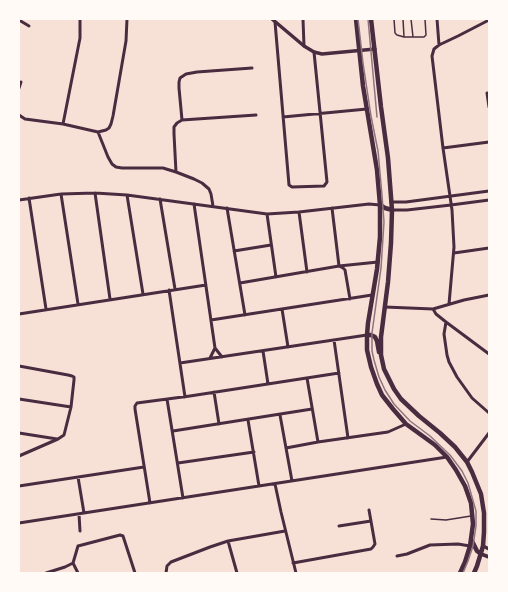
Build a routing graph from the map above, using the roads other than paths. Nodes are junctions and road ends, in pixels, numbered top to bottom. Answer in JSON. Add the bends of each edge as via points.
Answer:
{"nodes":[{"id":1,"x":80,"y":19,"type":"edge"},
{"id":2,"x":126,"y":19,"type":"edge"},
{"id":3,"x":272,"y":19,"type":"edge"},
{"id":4,"x":303,"y":19,"type":"edge"},
{"id":5,"x":356,"y":19,"type":"edge"},
{"id":6,"x":372,"y":19,"type":"edge"},
{"id":7,"x":394,"y":19,"type":"edge"},
{"id":8,"x":403,"y":19,"type":"edge"},
{"id":9,"x":410,"y":19,"type":"edge"},
{"id":10,"x":425,"y":19,"type":"edge"},
{"id":11,"x":437,"y":19,"type":"edge"},
{"id":12,"x":19,"y":20,"type":"edge"},
{"id":13,"x":489,"y":20,"type":"edge"},
{"id":14,"x":275,"y":22,"type":"junction"},
{"id":15,"x":29,"y":26,"type":"dead end"},
{"id":16,"x":404,"y":37,"type":"junction"},
{"id":17,"x":413,"y":37,"type":"junction"},
{"id":18,"x":439,"y":45,"type":"junction"},
{"id":19,"x":304,"y":46,"type":"junction"},
{"id":20,"x":375,"y":49,"type":"junction"},
{"id":21,"x":359,"y":51,"type":"junction"},
{"id":22,"x":314,"y":52,"type":"junction"},
{"id":23,"x":252,"y":68,"type":"dead end"},
{"id":24,"x":21,"y":82,"type":"dead end"},
{"id":25,"x":19,"y":88,"type":"edge"},
{"id":26,"x":487,"y":93,"type":"dead end"},
{"id":27,"x":489,"y":107,"type":"edge"},
{"id":28,"x":367,"y":109,"type":"junction"},
{"id":29,"x":321,"y":113,"type":"junction"},
{"id":30,"x":19,"y":115,"type":"edge"},
{"id":31,"x":256,"y":115,"type":"dead end"},
{"id":32,"x":283,"y":117,"type":"junction"},
{"id":33,"x":182,"y":120,"type":"junction"},
{"id":34,"x":63,"y":124,"type":"junction"},
{"id":35,"x":98,"y":132,"type":"junction"},
{"id":36,"x":489,"y":142,"type":"edge"},
{"id":37,"x":443,"y":148,"type":"junction"},
{"id":38,"x":176,"y":172,"type":"junction"},
{"id":39,"x":489,"y":191,"type":"edge"},
{"id":40,"x":95,"y":193,"type":"junction"},
{"id":41,"x":61,"y":194,"type":"junction"},
{"id":42,"x":127,"y":195,"type":"junction"},
{"id":43,"x":450,"y":196,"type":"junction"},
{"id":44,"x":29,"y":198,"type":"junction"},
{"id":45,"x":160,"y":199,"type":"junction"},
{"id":46,"x":19,"y":200,"type":"edge"},
{"id":47,"x":489,"y":200,"type":"edge"},
{"id":48,"x":391,"y":202,"type":"junction"},
{"id":49,"x":194,"y":204,"type":"junction"},
{"id":50,"x":380,"y":204,"type":"junction"},
{"id":51,"x":451,"y":205,"type":"junction"},
{"id":52,"x":213,"y":206,"type":"junction"},
{"id":53,"x":227,"y":208,"type":"junction"},
{"id":54,"x":332,"y":208,"type":"junction"},
{"id":55,"x":392,"y":210,"type":"junction"},
{"id":56,"x":299,"y":212,"type":"junction"},
{"id":57,"x":267,"y":214,"type":"junction"},
{"id":58,"x":271,"y":245,"type":"junction"},
{"id":59,"x":489,"y":248,"type":"edge"},
{"id":60,"x":234,"y":251,"type":"junction"},
{"id":61,"x":454,"y":253,"type":"junction"},
{"id":62,"x":378,"y":262,"type":"junction"},
{"id":63,"x":339,"y":266,"type":"junction"},
{"id":64,"x":307,"y":272,"type":"junction"},
{"id":65,"x":276,"y":277,"type":"junction"},
{"id":66,"x":240,"y":283,"type":"junction"},
{"id":67,"x":206,"y":285,"type":"junction"},
{"id":68,"x":175,"y":289,"type":"junction"},
{"id":69,"x":169,"y":290,"type":"junction"},
{"id":70,"x":143,"y":294,"type":"junction"},
{"id":71,"x":372,"y":295,"type":"junction"},
{"id":72,"x":489,"y":295,"type":"edge"},
{"id":73,"x":110,"y":299,"type":"junction"},
{"id":74,"x":350,"y":299,"type":"junction"},
{"id":75,"x":78,"y":304,"type":"junction"},
{"id":76,"x":449,"y":304,"type":"junction"},
{"id":77,"x":384,"y":307,"type":"junction"},
{"id":78,"x":46,"y":309,"type":"junction"},
{"id":79,"x":282,"y":309,"type":"junction"},
{"id":80,"x":433,"y":309,"type":"junction"},
{"id":81,"x":19,"y":314,"type":"edge"},
{"id":82,"x":245,"y":315,"type":"junction"},
{"id":83,"x":211,"y":320,"type":"junction"},
{"id":84,"x":446,"y":322,"type":"junction"},
{"id":85,"x":367,"y":335,"type":"junction"},
{"id":86,"x":334,"y":340,"type":"junction"},
{"id":87,"x":288,"y":347,"type":"junction"},
{"id":88,"x":215,"y":348,"type":"junction"},
{"id":89,"x":263,"y":351,"type":"junction"},
{"id":90,"x":489,"y":354,"type":"edge"},
{"id":91,"x":381,"y":355,"type":"junction"},
{"id":92,"x":222,"y":357,"type":"junction"},
{"id":93,"x":210,"y":358,"type":"junction"},
{"id":94,"x":180,"y":363,"type":"junction"},
{"id":95,"x":19,"y":366,"type":"edge"},
{"id":96,"x":339,"y":373,"type":"junction"},
{"id":97,"x":307,"y":378,"type":"junction"},
{"id":98,"x":268,"y":384,"type":"junction"},
{"id":99,"x":214,"y":392,"type":"junction"},
{"id":100,"x":185,"y":397,"type":"junction"},
{"id":101,"x":19,"y":399,"type":"edge"},
{"id":102,"x":167,"y":399,"type":"junction"},
{"id":103,"x":71,"y":407,"type":"junction"},
{"id":104,"x":312,"y":410,"type":"junction"},
{"id":105,"x":489,"y":413,"type":"edge"},
{"id":106,"x":280,"y":415,"type":"junction"},
{"id":107,"x":248,"y":420,"type":"junction"},
{"id":108,"x":219,"y":424,"type":"junction"},
{"id":109,"x":406,"y":424,"type":"junction"},
{"id":110,"x":173,"y":431,"type":"junction"},
{"id":111,"x":19,"y":433,"type":"edge"},
{"id":112,"x":489,"y":433,"type":"edge"},
{"id":113,"x":348,"y":438,"type":"junction"},
{"id":114,"x":58,"y":440,"type":"junction"},
{"id":115,"x":318,"y":442,"type":"junction"},
{"id":116,"x":286,"y":448,"type":"junction"},
{"id":117,"x":254,"y":452,"type":"junction"},
{"id":118,"x":19,"y":456,"type":"edge"},
{"id":119,"x":447,"y":457,"type":"junction"},
{"id":120,"x":467,"y":462,"type":"junction"},
{"id":121,"x":178,"y":463,"type":"junction"},
{"id":122,"x":144,"y":467,"type":"junction"},
{"id":123,"x":78,"y":477,"type":"junction"},
{"id":124,"x":292,"y":481,"type":"junction"},
{"id":125,"x":275,"y":484,"type":"junction"},
{"id":126,"x":19,"y":486,"type":"edge"},
{"id":127,"x":259,"y":486,"type":"junction"},
{"id":128,"x":183,"y":498,"type":"junction"},
{"id":129,"x":150,"y":503,"type":"junction"},
{"id":130,"x":369,"y":510,"type":"dead end"},
{"id":131,"x":79,"y":514,"type":"junction"},
{"id":132,"x":84,"y":514,"type":"junction"},
{"id":133,"x":473,"y":516,"type":"junction"},
{"id":134,"x":431,"y":519,"type":"dead end"},
{"id":135,"x":371,"y":521,"type":"junction"},
{"id":136,"x":19,"y":523,"type":"edge"},
{"id":137,"x":339,"y":526,"type":"dead end"},
{"id":138,"x":80,"y":531,"type":"dead end"},
{"id":139,"x":285,"y":531,"type":"junction"},
{"id":140,"x":471,"y":539,"type":"junction"},
{"id":141,"x":228,"y":541,"type":"junction"},
{"id":142,"x":470,"y":546,"type":"junction"},
{"id":143,"x":483,"y":546,"type":"junction"},
{"id":144,"x":489,"y":549,"type":"edge"},
{"id":145,"x":481,"y":554,"type":"junction"},
{"id":146,"x":397,"y":556,"type":"dead end"},
{"id":147,"x":489,"y":557,"type":"edge"},
{"id":148,"x":73,"y":563,"type":"junction"},
{"id":149,"x":293,"y":563,"type":"junction"},
{"id":150,"x":46,"y":573,"type":"edge"},
{"id":151,"x":78,"y":573,"type":"edge"},
{"id":152,"x":135,"y":573,"type":"edge"},
{"id":153,"x":166,"y":573,"type":"edge"},
{"id":154,"x":237,"y":573,"type":"edge"},
{"id":155,"x":296,"y":573,"type":"edge"},
{"id":156,"x":460,"y":573,"type":"edge"},
{"id":157,"x":474,"y":573,"type":"edge"}],
"edges":[{"from":1,"to":34,"type":"street","via":[[80,38]]},
{"from":2,"to":35,"type":"street","via":[[126,41],[111,124],[106,130]]},
{"from":3,"to":14,"type":"street"},
{"from":4,"to":19,"type":"street"},
{"from":5,"to":21,"type":"main road"},
{"from":6,"to":20,"type":"main road"},
{"from":7,"to":16,"type":"lane","via":[[395,33]]},
{"from":8,"to":16,"type":"lane"},
{"from":9,"to":17,"type":"lane"},
{"from":10,"to":17,"type":"lane","via":[[426,35]]},
{"from":11,"to":18,"type":"street"},
{"from":12,"to":15,"type":"street"},
{"from":13,"to":18,"type":"street"},
{"from":14,"to":19,"type":"street"},
{"from":14,"to":32,"type":"street"},
{"from":16,"to":17,"type":"lane"},
{"from":18,"to":37,"type":"street","via":[[432,52],[432,56]]},
{"from":19,"to":22,"type":"street"},
{"from":20,"to":21,"type":"street"},
{"from":20,"to":48,"type":"main road"},
{"from":21,"to":22,"type":"street","via":[[322,54]]},
{"from":21,"to":28,"type":"main road"},
{"from":22,"to":29,"type":"street"},
{"from":23,"to":33,"type":"street","via":[[197,72],[180,78]]},
{"from":24,"to":25,"type":"street"},
{"from":26,"to":27,"type":"street"},
{"from":28,"to":29,"type":"street"},
{"from":28,"to":50,"type":"main road"},
{"from":29,"to":32,"type":"street"},
{"from":29,"to":32,"type":"street","via":[[327,180],[324,186],[292,188],[290,185]]},
{"from":30,"to":34,"type":"street","via":[[25,119]]},
{"from":31,"to":33,"type":"street"},
{"from":33,"to":38,"type":"street","via":[[174,127]]},
{"from":34,"to":35,"type":"street"},
{"from":35,"to":38,"type":"street","via":[[112,164],[122,168],[163,168]]},
{"from":36,"to":37,"type":"street"},
{"from":37,"to":43,"type":"street"},
{"from":38,"to":52,"type":"street","via":[[202,183],[209,189]]},
{"from":39,"to":43,"type":"street"},
{"from":40,"to":41,"type":"street"},
{"from":40,"to":42,"type":"street"},
{"from":40,"to":73,"type":"street"},
{"from":41,"to":44,"type":"street"},
{"from":41,"to":75,"type":"street"},
{"from":42,"to":45,"type":"street"},
{"from":42,"to":70,"type":"street"},
{"from":43,"to":48,"type":"street"},
{"from":43,"to":51,"type":"street"},
{"from":44,"to":46,"type":"street"},
{"from":44,"to":78,"type":"street"},
{"from":45,"to":49,"type":"street"},
{"from":45,"to":68,"type":"street"},
{"from":47,"to":51,"type":"street"},
{"from":48,"to":50,"type":"main road"},
{"from":48,"to":55,"type":"main road"},
{"from":49,"to":52,"type":"street"},
{"from":49,"to":67,"type":"street"},
{"from":50,"to":54,"type":"street"},
{"from":50,"to":55,"type":"main road"},
{"from":50,"to":62,"type":"main road"},
{"from":51,"to":55,"type":"street"},
{"from":51,"to":61,"type":"street"},
{"from":52,"to":53,"type":"street"},
{"from":53,"to":57,"type":"street"},
{"from":53,"to":60,"type":"street"},
{"from":54,"to":56,"type":"street"},
{"from":54,"to":63,"type":"street"},
{"from":55,"to":77,"type":"main road"},
{"from":56,"to":57,"type":"street"},
{"from":56,"to":64,"type":"street"},
{"from":57,"to":58,"type":"street"},
{"from":58,"to":60,"type":"street"},
{"from":58,"to":65,"type":"street"},
{"from":59,"to":61,"type":"street"},
{"from":60,"to":66,"type":"street"},
{"from":61,"to":76,"type":"street"},
{"from":62,"to":63,"type":"street"},
{"from":62,"to":71,"type":"main road"},
{"from":63,"to":64,"type":"street"},
{"from":63,"to":74,"type":"street","via":[[345,270]]},
{"from":64,"to":65,"type":"street"},
{"from":65,"to":66,"type":"street"},
{"from":66,"to":82,"type":"street"},
{"from":67,"to":68,"type":"street"},
{"from":67,"to":83,"type":"street"},
{"from":68,"to":69,"type":"street"},
{"from":69,"to":70,"type":"street"},
{"from":69,"to":94,"type":"street"},
{"from":70,"to":73,"type":"street"},
{"from":71,"to":74,"type":"street"},
{"from":71,"to":85,"type":"main road"},
{"from":72,"to":76,"type":"street"},
{"from":73,"to":75,"type":"street"},
{"from":74,"to":79,"type":"street"},
{"from":75,"to":78,"type":"street"},
{"from":76,"to":80,"type":"street"},
{"from":77,"to":80,"type":"street"},
{"from":77,"to":91,"type":"main road"},
{"from":78,"to":81,"type":"street"},
{"from":79,"to":82,"type":"street"},
{"from":79,"to":87,"type":"street"},
{"from":80,"to":84,"type":"street"},
{"from":82,"to":83,"type":"street"},
{"from":83,"to":88,"type":"street"},
{"from":84,"to":90,"type":"street"},
{"from":84,"to":105,"type":"street","via":[[444,334],[449,362],[472,398]]},
{"from":85,"to":86,"type":"street"},
{"from":85,"to":91,"type":"main road","via":[[375,338]]},
{"from":85,"to":109,"type":"main road","via":[[371,367],[377,384],[382,395]]},
{"from":86,"to":87,"type":"street"},
{"from":86,"to":96,"type":"street"},
{"from":87,"to":89,"type":"street"},
{"from":88,"to":92,"type":"street"},
{"from":88,"to":93,"type":"street"},
{"from":89,"to":92,"type":"street"},
{"from":89,"to":98,"type":"street"},
{"from":91,"to":120,"type":"main road","via":[[389,380],[401,399],[455,446]]},
{"from":92,"to":93,"type":"street"},
{"from":93,"to":94,"type":"street"},
{"from":94,"to":100,"type":"street"},
{"from":95,"to":103,"type":"street","via":[[74,377]]},
{"from":96,"to":97,"type":"street"},
{"from":96,"to":113,"type":"street"},
{"from":97,"to":98,"type":"street"},
{"from":97,"to":104,"type":"street"},
{"from":98,"to":99,"type":"street"},
{"from":99,"to":100,"type":"street"},
{"from":99,"to":108,"type":"street"},
{"from":100,"to":102,"type":"street"},
{"from":101,"to":103,"type":"street"},
{"from":102,"to":110,"type":"street"},
{"from":102,"to":122,"type":"street","via":[[137,403],[135,406]]},
{"from":103,"to":114,"type":"street","via":[[66,432]]},
{"from":104,"to":106,"type":"street"},
{"from":104,"to":115,"type":"street"},
{"from":106,"to":107,"type":"street"},
{"from":106,"to":116,"type":"street"},
{"from":107,"to":108,"type":"street"},
{"from":107,"to":117,"type":"street"},
{"from":108,"to":110,"type":"street"},
{"from":109,"to":113,"type":"street","via":[[388,432]]},
{"from":109,"to":119,"type":"main road"},
{"from":110,"to":121,"type":"street"},
{"from":111,"to":114,"type":"street"},
{"from":112,"to":120,"type":"street"},
{"from":113,"to":115,"type":"street"},
{"from":114,"to":118,"type":"street"},
{"from":115,"to":116,"type":"street"},
{"from":116,"to":124,"type":"street"},
{"from":117,"to":121,"type":"street"},
{"from":117,"to":127,"type":"street"},
{"from":119,"to":124,"type":"street"},
{"from":119,"to":133,"type":"main road","via":[[465,486]]},
{"from":120,"to":143,"type":"main road","via":[[481,494],[484,513]]},
{"from":121,"to":128,"type":"street"},
{"from":122,"to":123,"type":"street"},
{"from":122,"to":129,"type":"street"},
{"from":123,"to":126,"type":"street"},
{"from":123,"to":132,"type":"street"},
{"from":124,"to":125,"type":"street"},
{"from":125,"to":127,"type":"street"},
{"from":125,"to":139,"type":"street"},
{"from":127,"to":128,"type":"street"},
{"from":128,"to":129,"type":"street"},
{"from":129,"to":132,"type":"street"},
{"from":130,"to":135,"type":"street"},
{"from":131,"to":132,"type":"street"},
{"from":131,"to":136,"type":"street"},
{"from":131,"to":138,"type":"street"},
{"from":133,"to":134,"type":"lane","via":[[446,520]]},
{"from":133,"to":140,"type":"main road"},
{"from":135,"to":137,"type":"street"},
{"from":135,"to":149,"type":"street","via":[[374,544],[371,549]]},
{"from":139,"to":141,"type":"street"},
{"from":139,"to":149,"type":"street"},
{"from":140,"to":142,"type":"main road"},
{"from":140,"to":145,"type":"main road"},
{"from":141,"to":153,"type":"street","via":[[171,562]]},
{"from":141,"to":154,"type":"street"},
{"from":142,"to":146,"type":"street","via":[[430,545]]},
{"from":142,"to":156,"type":"main road"},
{"from":143,"to":144,"type":"street"},
{"from":143,"to":145,"type":"main road"},
{"from":145,"to":147,"type":"street"},
{"from":145,"to":157,"type":"main road"},
{"from":148,"to":150,"type":"street"},
{"from":148,"to":151,"type":"street"},
{"from":148,"to":152,"type":"street","via":[[78,546],[122,535]]},
{"from":149,"to":155,"type":"street"}]}
